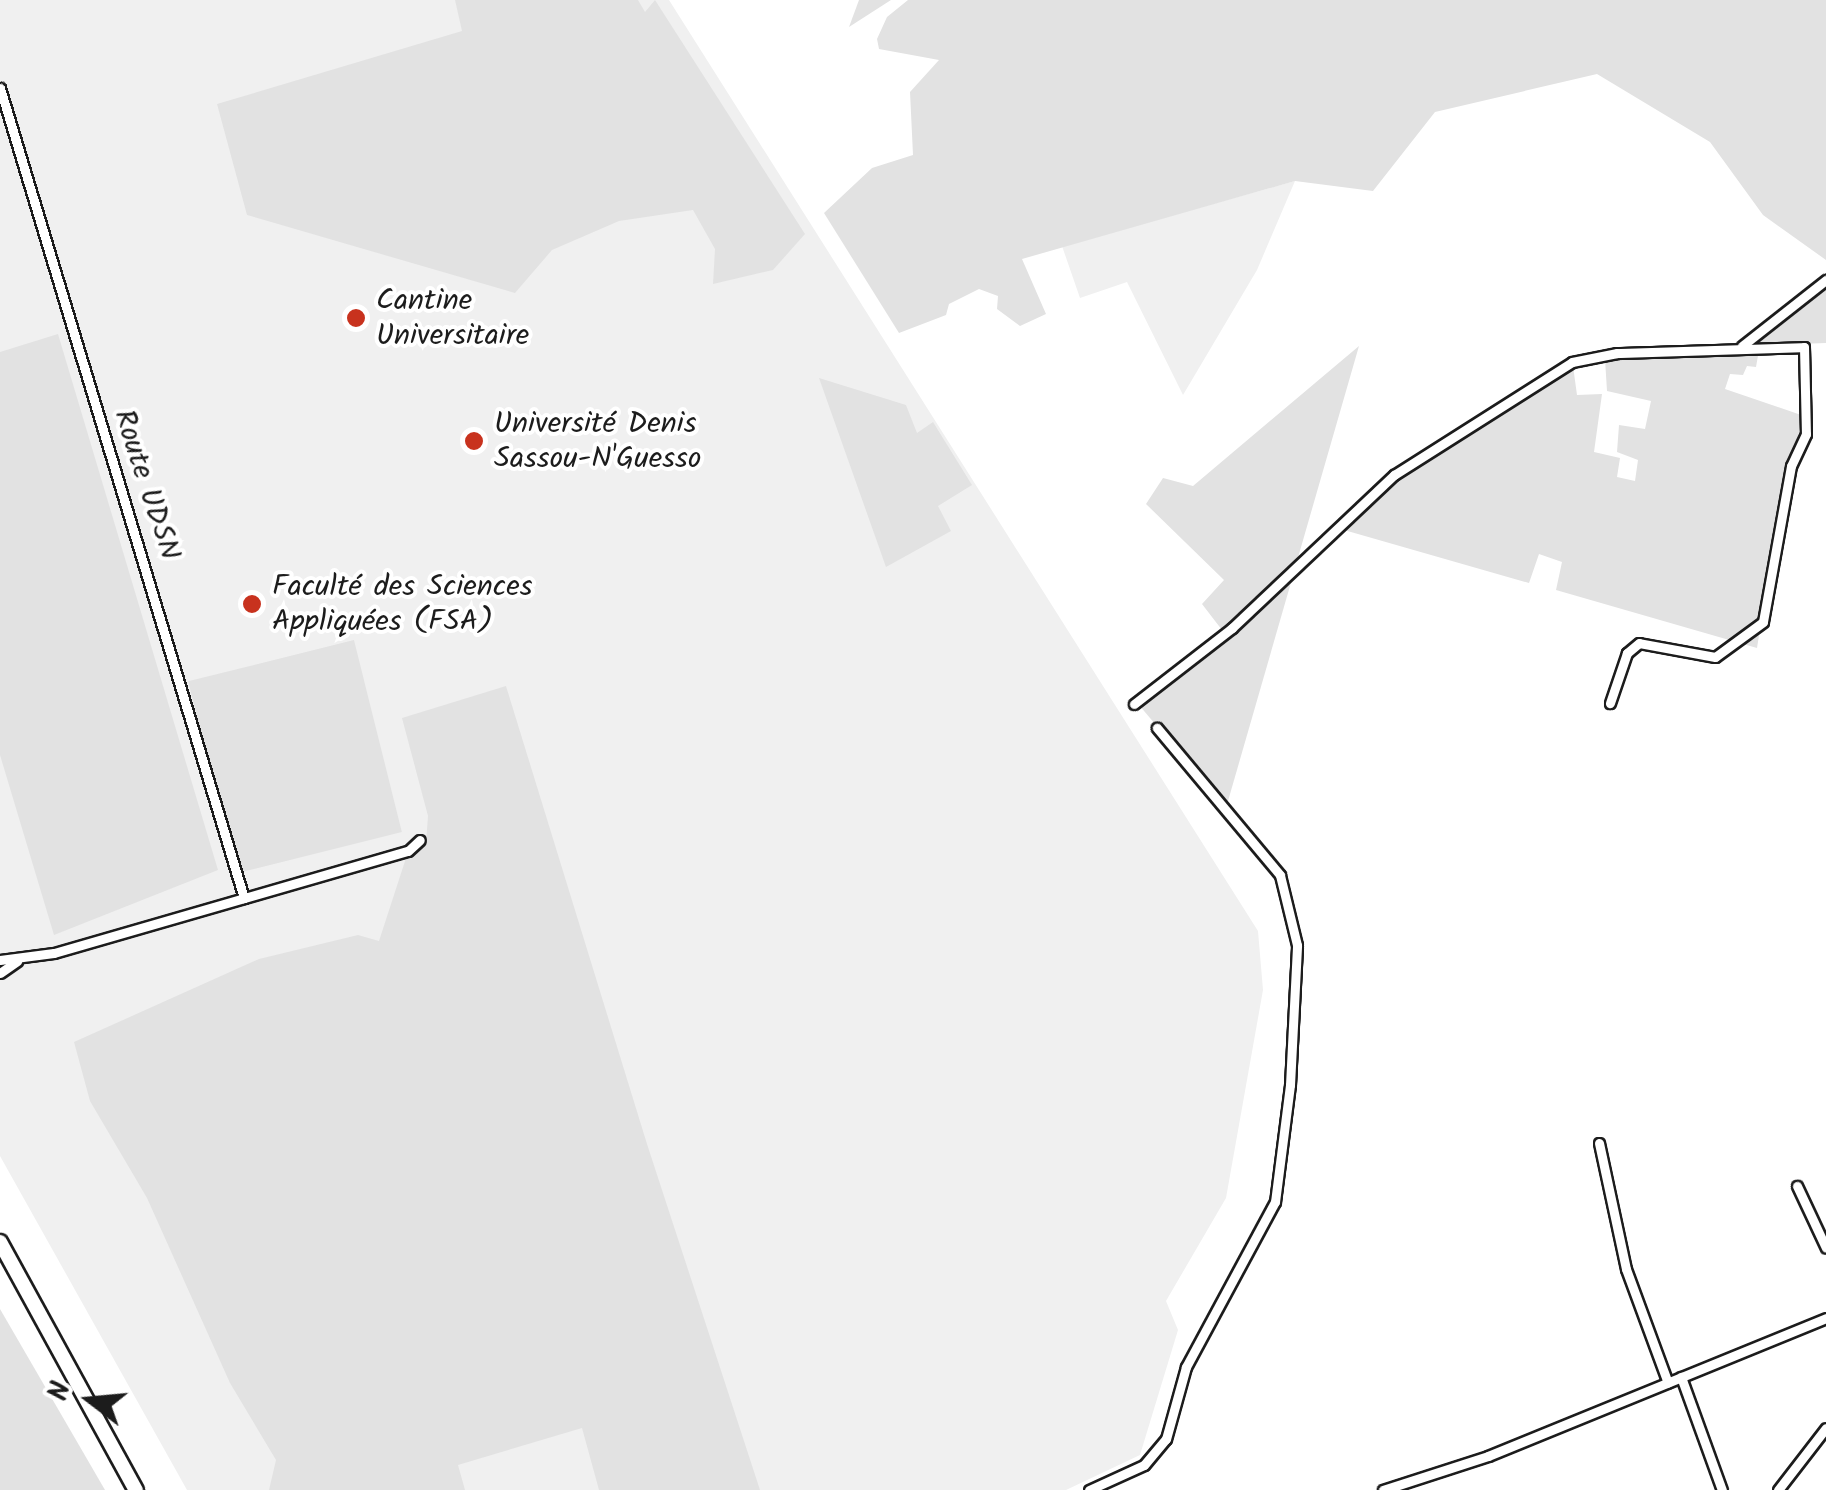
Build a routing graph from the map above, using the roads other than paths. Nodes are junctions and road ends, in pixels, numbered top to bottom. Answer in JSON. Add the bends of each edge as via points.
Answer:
{"nodes":[{"id":1,"x":0,"y":88,"type":"edge"},
{"id":2,"x":1826,"y":280,"type":"edge"},
{"id":3,"x":1742,"y":346,"type":"junction"},
{"id":4,"x":1610,"y":703,"type":"dead end"},
{"id":5,"x":1134,"y":704,"type":"dead end"},
{"id":6,"x":1157,"y":728,"type":"dead end"},
{"id":7,"x":420,"y":840,"type":"dead end"},
{"id":8,"x":244,"y":898,"type":"junction"},
{"id":9,"x":0,"y":960,"type":"edge"},
{"id":10,"x":17,"y":961,"type":"junction"},
{"id":11,"x":0,"y":972,"type":"edge"},
{"id":12,"x":1599,"y":1143,"type":"dead end"},
{"id":13,"x":1797,"y":1186,"type":"dead end"},
{"id":14,"x":0,"y":1242,"type":"edge"},
{"id":15,"x":1826,"y":1248,"type":"edge"},
{"id":16,"x":1826,"y":1318,"type":"edge"},
{"id":17,"x":1681,"y":1377,"type":"junction"},
{"id":18,"x":1668,"y":1382,"type":"junction"},
{"id":19,"x":1826,"y":1428,"type":"edge"},
{"id":20,"x":136,"y":1490,"type":"edge"},
{"id":21,"x":1089,"y":1490,"type":"edge"},
{"id":22,"x":1383,"y":1490,"type":"edge"},
{"id":23,"x":1722,"y":1490,"type":"edge"},
{"id":24,"x":1778,"y":1490,"type":"edge"}],
"edges":[{"from":1,"to":8,"type":"street","name":"Route UDSN"},
{"from":2,"to":3,"type":"street"},
{"from":3,"to":4,"type":"street","via":[[1804,347],[1806,361],[1806,434],[1790,466],[1762,622],[1715,657],[1639,642],[1627,653]]},
{"from":3,"to":5,"type":"street","via":[[1584,357],[1489,410],[1394,475],[1232,628]]},
{"from":6,"to":21,"type":"street","via":[[1280,876],[1297,945],[1290,1085],[1274,1202],[1186,1367],[1166,1439],[1144,1466]]},
{"from":7,"to":8,"type":"street","via":[[408,851]]},
{"from":8,"to":10,"type":"street"},
{"from":9,"to":10,"type":"street"},
{"from":10,"to":11,"type":"street"},
{"from":12,"to":18,"type":"street","via":[[1626,1269]]},
{"from":13,"to":15,"type":"street"},
{"from":14,"to":20,"type":"main road"},
{"from":16,"to":17,"type":"street"},
{"from":17,"to":18,"type":"street"},
{"from":17,"to":23,"type":"street"},
{"from":18,"to":22,"type":"street","via":[[1488,1456]]},
{"from":19,"to":24,"type":"street"}]}
